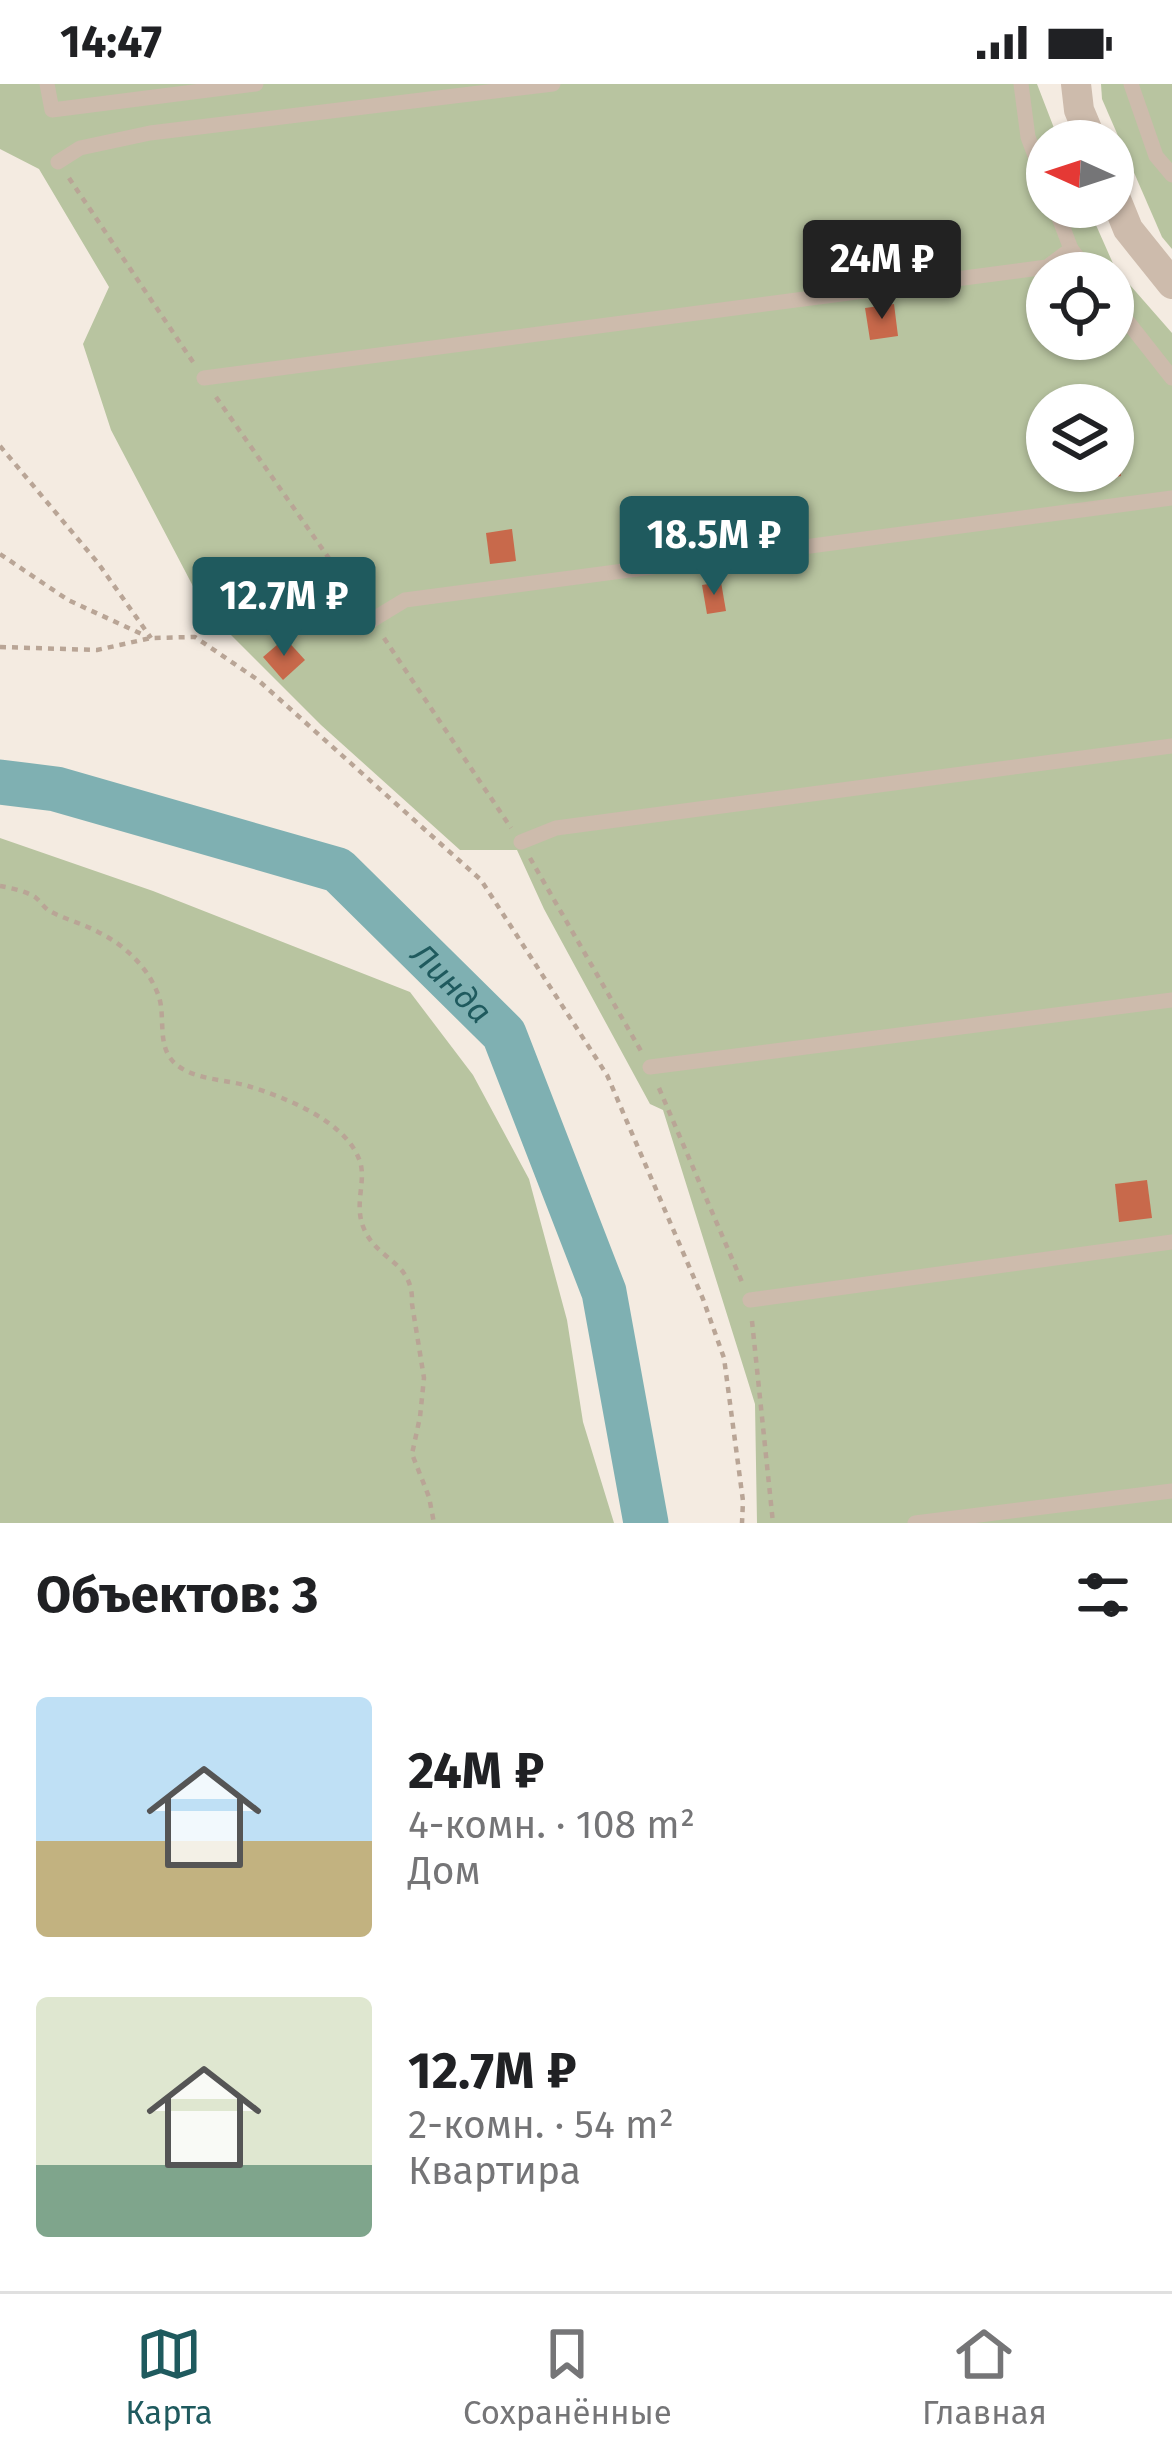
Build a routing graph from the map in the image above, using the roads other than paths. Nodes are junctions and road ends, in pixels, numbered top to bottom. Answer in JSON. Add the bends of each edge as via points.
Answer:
{"nodes":[{"id":1,"x":47,"y":84,"type":"edge"},
{"id":2,"x":256,"y":84,"type":"edge"},
{"id":3,"x":553,"y":84,"type":"edge"},
{"id":4,"x":1022,"y":84,"type":"edge"},
{"id":5,"x":1076,"y":84,"type":"edge"},
{"id":6,"x":1131,"y":84,"type":"edge"},
{"id":7,"x":1026,"y":120,"type":"edge"},
{"id":8,"x":1083,"y":120,"type":"edge"},
{"id":9,"x":58,"y":162,"type":"road end"},
{"id":10,"x":1172,"y":176,"type":"edge"},
{"id":11,"x":1063,"y":228,"type":"edge"},
{"id":12,"x":1128,"y":228,"type":"edge"},
{"id":13,"x":1071,"y":249,"type":"junction"},
{"id":14,"x":1073,"y":252,"type":"edge"},
{"id":15,"x":1172,"y":284,"type":"edge"},
{"id":16,"x":1134,"y":329,"type":"edge"},
{"id":17,"x":1172,"y":377,"type":"edge"},
{"id":18,"x":204,"y":378,"type":"road end"},
{"id":19,"x":1172,"y":498,"type":"edge"},
{"id":20,"x":372,"y":620,"type":"road end"},
{"id":21,"x":1172,"y":746,"type":"edge"},
{"id":22,"x":520,"y":842,"type":"road end"},
{"id":23,"x":1172,"y":1000,"type":"edge"},
{"id":24,"x":650,"y":1066,"type":"road end"},
{"id":25,"x":1172,"y":1242,"type":"edge"},
{"id":26,"x":750,"y":1300,"type":"road end"},
{"id":27,"x":1172,"y":1491,"type":"edge"},
{"id":28,"x":915,"y":1523,"type":"edge"}],
"edges":[{"from":1,"to":2,"type":"lane","via":[[52,110]]},
{"from":3,"to":9,"type":"lane","via":[[150,133],[80,148]]},
{"from":4,"to":7,"type":"lane"},
{"from":5,"to":8,"type":"street"},
{"from":6,"to":10,"type":"lane","via":[[1156,156]]},
{"from":11,"to":13,"type":"lane"},
{"from":12,"to":15,"type":"street"},
{"from":13,"to":14,"type":"lane"},
{"from":13,"to":18,"type":"lane","via":[[1047,268]]},
{"from":16,"to":17,"type":"lane"},
{"from":19,"to":20,"type":"lane","via":[[405,600]]},
{"from":21,"to":22,"type":"lane","via":[[556,828]]},
{"from":23,"to":24,"type":"lane"},
{"from":25,"to":26,"type":"lane"},
{"from":27,"to":28,"type":"lane"}]}
